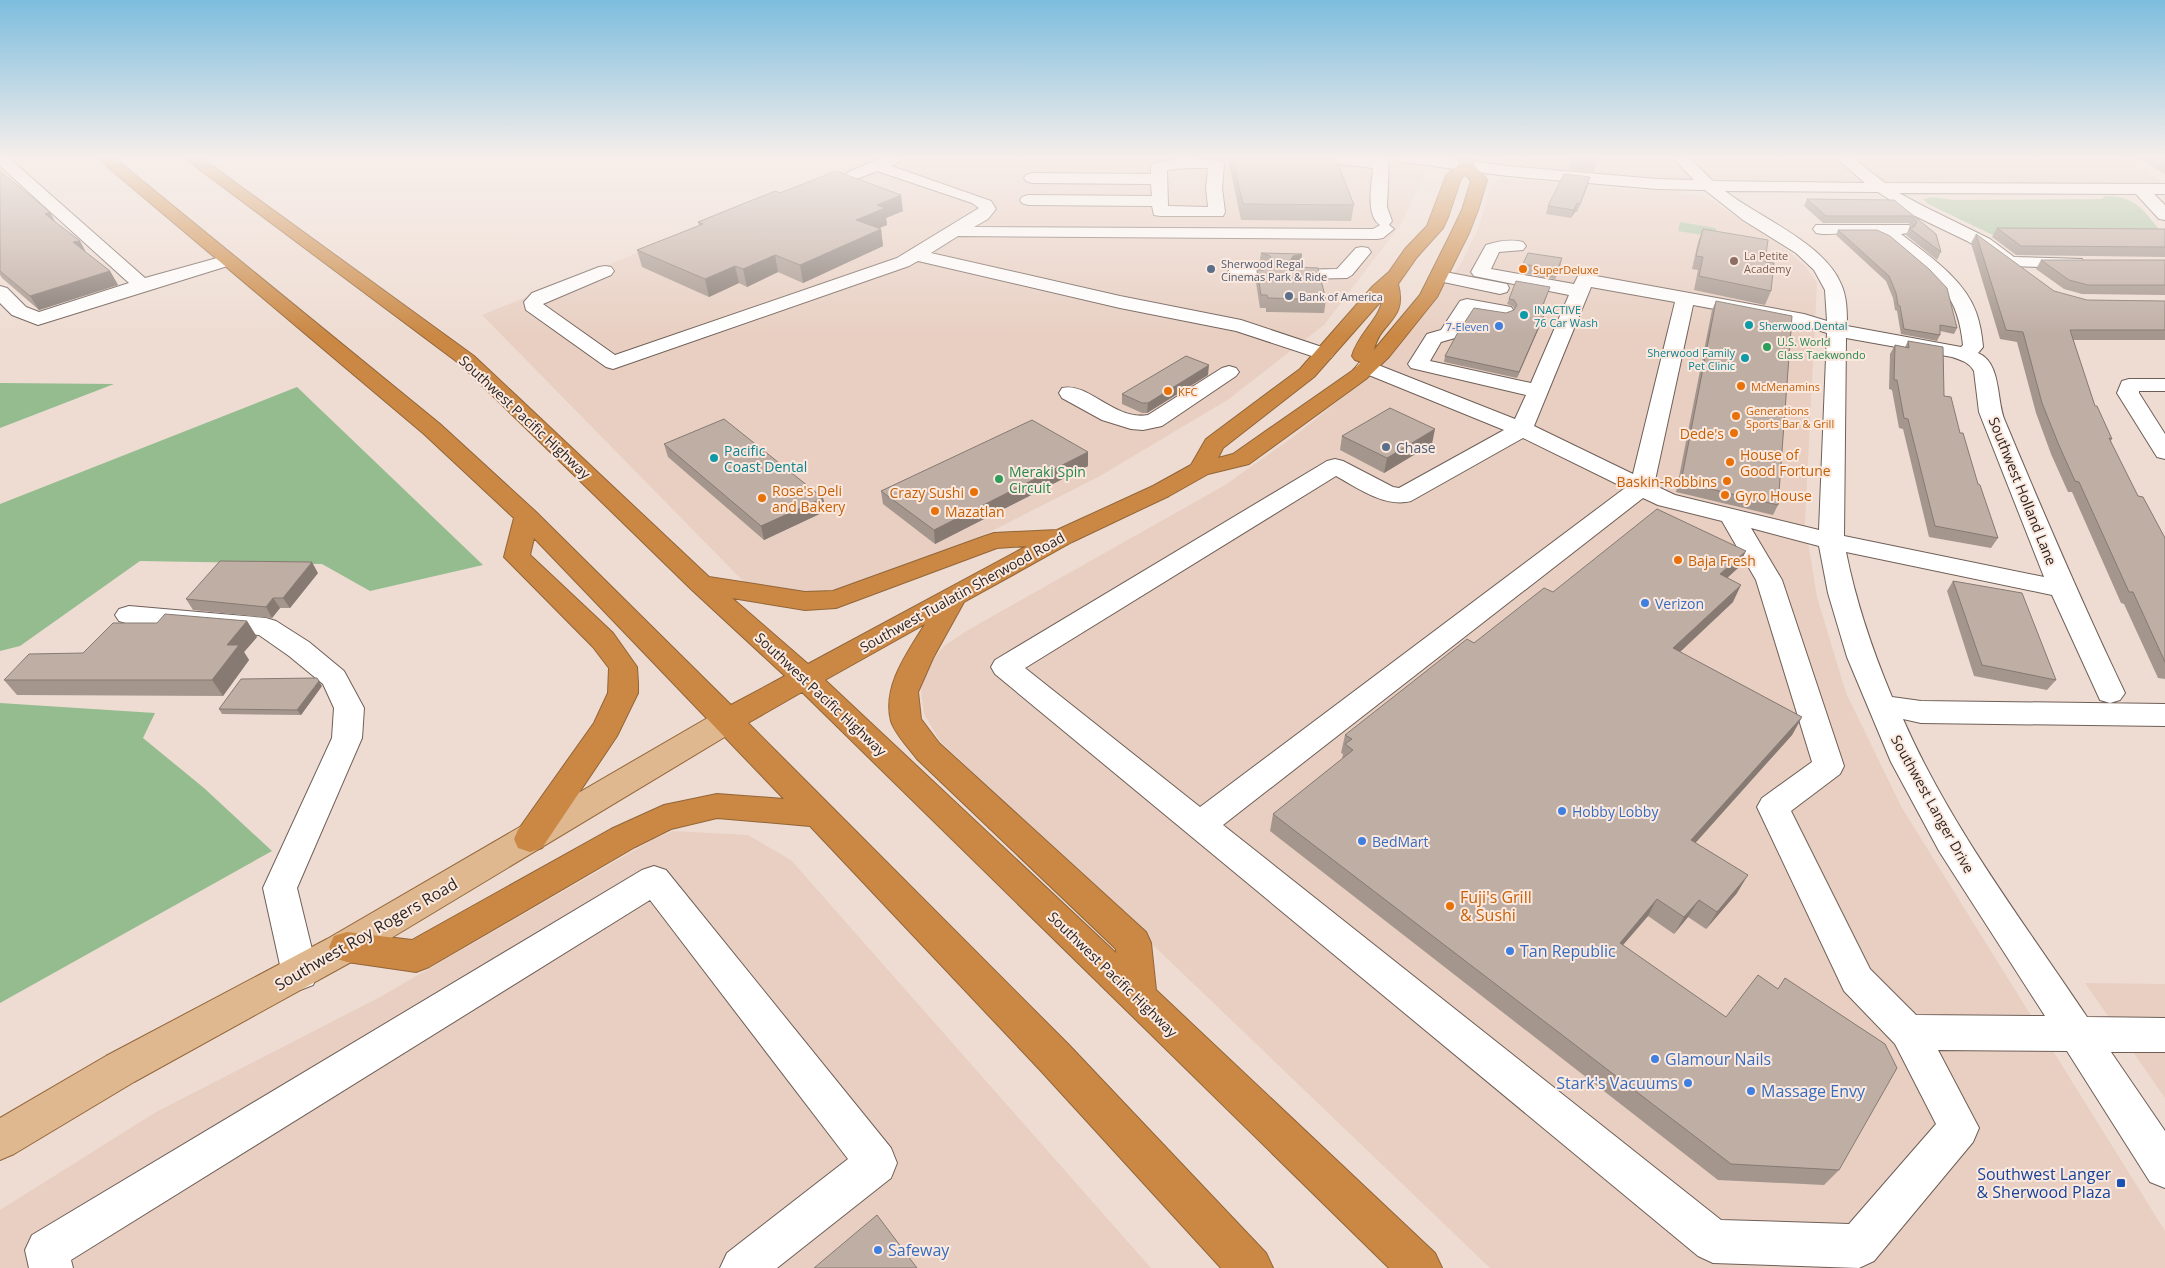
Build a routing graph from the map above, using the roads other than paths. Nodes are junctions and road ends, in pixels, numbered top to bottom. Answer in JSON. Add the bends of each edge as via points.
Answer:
{"nodes":[{"id":1,"x":65,"y":216,"type":"edge"},
{"id":2,"x":175,"y":216,"type":"edge"},
{"id":3,"x":271,"y":216,"type":"edge"},
{"id":4,"x":980,"y":216,"type":"edge"},
{"id":5,"x":1025,"y":216,"type":"edge"},
{"id":6,"x":1381,"y":216,"type":"edge"},
{"id":7,"x":1440,"y":216,"type":"edge"},
{"id":8,"x":1467,"y":216,"type":"edge"},
{"id":9,"x":1749,"y":216,"type":"edge"},
{"id":10,"x":1933,"y":216,"type":"edge"},
{"id":11,"x":1952,"y":225,"type":"junction"},
{"id":12,"x":1822,"y":229,"type":"dead end"},
{"id":13,"x":1885,"y":230,"type":"junction"},
{"id":14,"x":955,"y":231,"type":"junction"},
{"id":15,"x":1022,"y":233,"type":"junction"},
{"id":16,"x":1516,"y":246,"type":"dead end"},
{"id":17,"x":1362,"y":252,"type":"dead end"},
{"id":18,"x":916,"y":255,"type":"junction"},
{"id":19,"x":228,"y":260,"type":"junction"},
{"id":20,"x":2012,"y":262,"type":"junction"},
{"id":21,"x":2088,"y":263,"type":"edge"},
{"id":22,"x":605,"y":271,"type":"dead end"},
{"id":23,"x":1236,"y":273,"type":"dead end"},
{"id":24,"x":1261,"y":274,"type":"edge"},
{"id":25,"x":1299,"y":274,"type":"edge"},
{"id":26,"x":1440,"y":276,"type":"junction"},
{"id":27,"x":2033,"y":278,"type":"edge"},
{"id":28,"x":1388,"y":282,"type":"junction"},
{"id":29,"x":142,"y":286,"type":"junction"},
{"id":30,"x":0,"y":292,"type":"edge"},
{"id":31,"x":1577,"y":297,"type":"junction"},
{"id":32,"x":1685,"y":298,"type":"junction"},
{"id":33,"x":1504,"y":312,"type":"edge"},
{"id":34,"x":1836,"y":330,"type":"junction"},
{"id":35,"x":1324,"y":354,"type":"junction"},
{"id":36,"x":1965,"y":354,"type":"junction"},
{"id":37,"x":1366,"y":367,"type":"junction"},
{"id":38,"x":1229,"y":372,"type":"dead end"},
{"id":39,"x":2165,"y":385,"type":"edge"},
{"id":40,"x":1538,"y":391,"type":"junction"},
{"id":41,"x":1070,"y":393,"type":"dead end"},
{"id":42,"x":1522,"y":429,"type":"junction"},
{"id":43,"x":2165,"y":452,"type":"edge"},
{"id":44,"x":1200,"y":469,"type":"junction"},
{"id":45,"x":1642,"y":487,"type":"junction"},
{"id":46,"x":1731,"y":516,"type":"junction"},
{"id":47,"x":527,"y":517,"type":"junction"},
{"id":48,"x":1063,"y":537,"type":"junction"},
{"id":49,"x":1831,"y":541,"type":"junction"},
{"id":50,"x":701,"y":584,"type":"junction"},
{"id":51,"x":2062,"y":589,"type":"junction"},
{"id":52,"x":954,"y":597,"type":"junction"},
{"id":53,"x":129,"y":615,"type":"dead end"},
{"id":54,"x":805,"y":678,"type":"junction"},
{"id":55,"x":2110,"y":693,"type":"dead end"},
{"id":56,"x":1880,"y":705,"type":"junction"},
{"id":57,"x":2165,"y":715,"type":"edge"},
{"id":58,"x":727,"y":721,"type":"junction"},
{"id":59,"x":817,"y":814,"type":"junction"},
{"id":60,"x":1200,"y":826,"type":"junction"},
{"id":61,"x":530,"y":839,"type":"junction"},
{"id":62,"x":346,"y":946,"type":"junction"},
{"id":63,"x":300,"y":974,"type":"junction"},
{"id":64,"x":1138,"y":998,"type":"junction"},
{"id":65,"x":1908,"y":1032,"type":"junction"},
{"id":66,"x":2076,"y":1034,"type":"junction"},
{"id":67,"x":2165,"y":1035,"type":"edge"},
{"id":68,"x":0,"y":1140,"type":"edge"},
{"id":69,"x":2165,"y":1166,"type":"edge"},
{"id":70,"x":51,"y":1268,"type":"edge"},
{"id":71,"x":742,"y":1268,"type":"edge"},
{"id":72,"x":1251,"y":1268,"type":"edge"},
{"id":73,"x":1420,"y":1268,"type":"edge"}],
"edges":[{"from":1,"to":29,"type":"street"},
{"from":2,"to":19,"type":"highway"},
{"from":3,"to":50,"type":"highway","name":"Southwest Pacific Highway","via":[[467,360]]},
{"from":4,"to":14,"type":"street"},
{"from":5,"to":15,"type":"street"},
{"from":6,"to":15,"type":"street","via":[[1384,225],[1377,234]]},
{"from":7,"to":28,"type":"highway"},
{"from":8,"to":26,"type":"highway","name":"Southwest Tualatin Sherwood Road"},
{"from":9,"to":34,"type":"street","name":"Southwest Langer Drive","via":[[1801,248],[1822,267],[1836,294]]},
{"from":10,"to":11,"type":"street"},
{"from":11,"to":13,"type":"street"},
{"from":11,"to":20,"type":"street"},
{"from":12,"to":13,"type":"street"},
{"from":13,"to":36,"type":"street","via":[[1931,268],[1962,303],[1970,323],[1973,347]]},
{"from":14,"to":15,"type":"street"},
{"from":14,"to":18,"type":"street"},
{"from":16,"to":31,"type":"street","via":[[1492,248],[1480,272]]},
{"from":17,"to":25,"type":"street","via":[[1341,274]]},
{"from":18,"to":22,"type":"street","via":[[613,363],[533,306],[539,297]]},
{"from":18,"to":35,"type":"street","via":[[1241,326]]},
{"from":19,"to":29,"type":"street"},
{"from":19,"to":47,"type":"highway","via":[[432,429]]},
{"from":20,"to":21,"type":"street"},
{"from":20,"to":27,"type":"street"},
{"from":23,"to":24,"type":"street"},
{"from":26,"to":31,"type":"street"},
{"from":26,"to":37,"type":"highway","name":"Southwest Tualatin Sherwood Road","via":[[1428,297],[1382,353]]},
{"from":28,"to":35,"type":"highway"},
{"from":28,"to":37,"type":"highway","via":[[1393,295],[1390,308],[1363,345]]},
{"from":29,"to":30,"type":"street","via":[[38,319],[19,311]]},
{"from":31,"to":32,"type":"street","via":[[1585,280]]},
{"from":31,"to":40,"type":"street","via":[[1559,322]]},
{"from":32,"to":34,"type":"street","via":[[1804,320]]},
{"from":32,"to":45,"type":"street"},
{"from":33,"to":40,"type":"street","via":[[1467,305],[1448,334],[1434,338],[1418,364]]},
{"from":34,"to":36,"type":"street"},
{"from":34,"to":49,"type":"street","name":"Southwest Langer Drive"},
{"from":35,"to":44,"type":"highway","via":[[1307,373],[1214,444]]},
{"from":36,"to":51,"type":"street","name":"Southwest Holland Lane","via":[[1980,363],[1984,371],[1990,412]]},
{"from":37,"to":42,"type":"street","name":"Southwest Holland Lane"},
{"from":37,"to":44,"type":"highway","name":"Southwest Tualatin Sherwood Road","via":[[1241,459]]},
{"from":38,"to":41,"type":"street","via":[[1154,421],[1143,424],[1125,423]]},
{"from":39,"to":43,"type":"street","via":[[2129,385],[2128,393]]},
{"from":40,"to":42,"type":"street"},
{"from":42,"to":45,"type":"street","name":"Southwest Holland Lane"},
{"from":42,"to":60,"type":"street","via":[[1404,496],[1386,493],[1335,466],[1005,667]]},
{"from":44,"to":48,"type":"highway","name":"Southwest Tualatin Sherwood Road"},
{"from":45,"to":46,"type":"street","name":"Southwest Holland Lane","via":[[1668,500]]},
{"from":45,"to":60,"type":"street"},
{"from":46,"to":49,"type":"street","name":"Southwest Holland Lane"},
{"from":46,"to":65,"type":"street","via":[[1769,580],[1828,766],[1773,807],[1856,980]]},
{"from":47,"to":58,"type":"highway"},
{"from":47,"to":61,"type":"highway","via":[[517,557],[603,640],[623,667],[624,683],[623,693],[606,728]]},
{"from":48,"to":50,"type":"highway","via":[[994,542],[836,598],[805,601]]},
{"from":48,"to":52,"type":"highway","name":"Southwest Tualatin Sherwood Road"},
{"from":49,"to":51,"type":"street","name":"Southwest Holland Lane"},
{"from":49,"to":56,"type":"street","name":"Southwest Langer Drive","via":[[1850,624]]},
{"from":50,"to":54,"type":"highway","name":"Southwest Pacific Highway"},
{"from":51,"to":55,"type":"street","name":"Southwest Holland Lane"},
{"from":52,"to":54,"type":"highway","name":"Southwest Tualatin Sherwood Road"},
{"from":52,"to":64,"type":"highway","via":[[904,692],[906,721],[928,751],[1133,943]]},
{"from":53,"to":63,"type":"street","via":[[266,627],[334,678],[349,708],[347,738],[280,888]]},
{"from":54,"to":58,"type":"highway","name":"Southwest Tualatin Sherwood Road"},
{"from":54,"to":64,"type":"highway","name":"Southwest Pacific Highway"},
{"from":56,"to":57,"type":"street","via":[[1921,712]]},
{"from":56,"to":66,"type":"street","name":"Southwest Langer Drive","via":[[1906,762],[1951,842]]},
{"from":58,"to":59,"type":"highway"},
{"from":58,"to":61,"type":"main road","name":"Southwest Roy Rogers Road"},
{"from":59,"to":62,"type":"highway","via":[[718,806],[664,818],[416,956]]},
{"from":59,"to":72,"type":"highway","via":[[1055,1058]]},
{"from":60,"to":65,"type":"street","via":[[1713,1242],[1859,1246],[1959,1128]]},
{"from":61,"to":62,"type":"main road","name":"Southwest Roy Rogers Road"},
{"from":62,"to":63,"type":"main road","name":"Southwest Roy Rogers Road"},
{"from":63,"to":68,"type":"main road","name":"Southwest Roy Rogers Road","via":[[120,1069]]},
{"from":64,"to":73,"type":"highway","name":"Southwest Pacific Highway"},
{"from":65,"to":66,"type":"street"},
{"from":66,"to":67,"type":"street"},
{"from":66,"to":69,"type":"street","name":"Southwest Langer Drive"},
{"from":70,"to":71,"type":"street","via":[[47,1250],[654,880],[876,1162]]}]}
